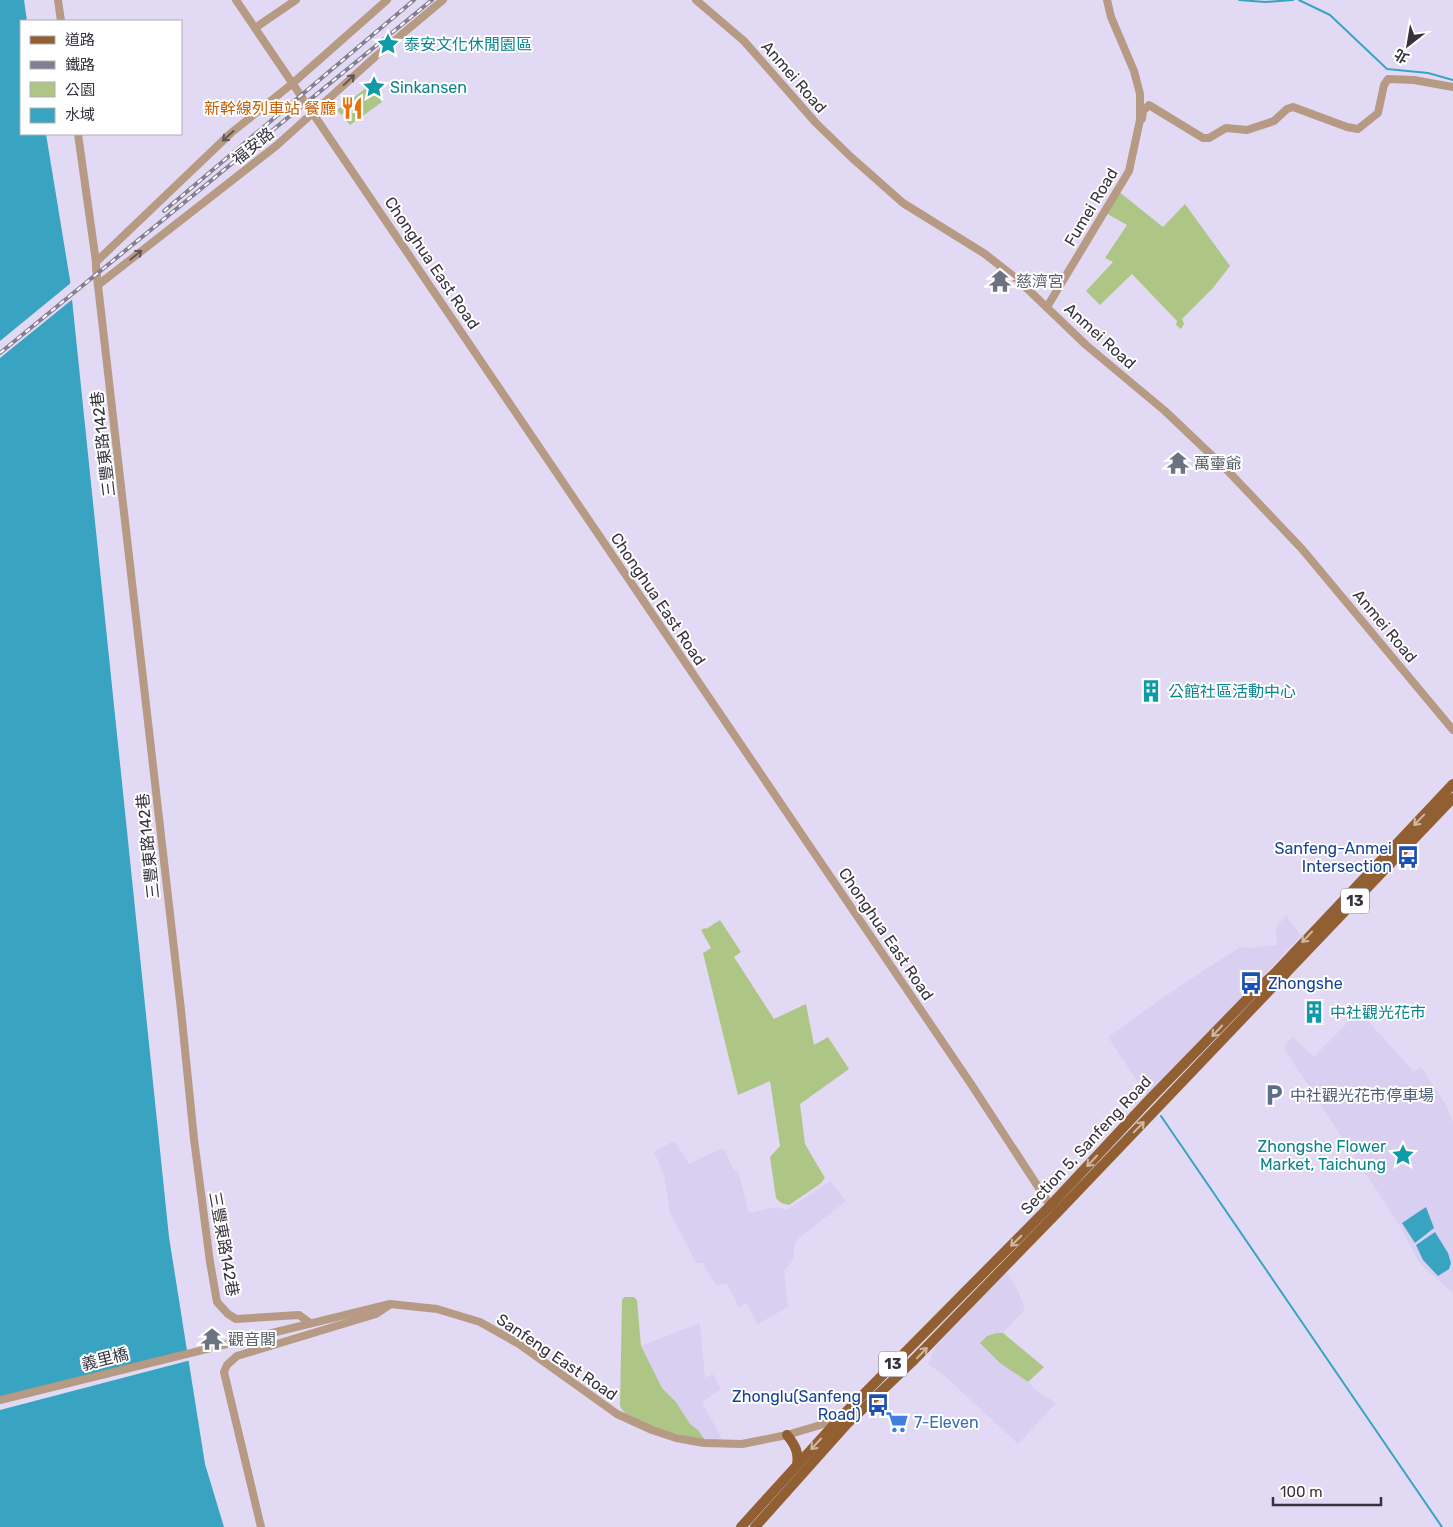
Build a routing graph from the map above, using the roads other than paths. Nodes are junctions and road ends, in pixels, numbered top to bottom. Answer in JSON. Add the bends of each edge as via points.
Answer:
{"nodes":[{"id":1,"x":58,"y":0,"type":"edge"},
{"id":2,"x":236,"y":0,"type":"edge"},
{"id":3,"x":296,"y":0,"type":"edge"},
{"id":4,"x":387,"y":0,"type":"edge"},
{"id":5,"x":443,"y":0,"type":"edge"},
{"id":6,"x":696,"y":0,"type":"edge"},
{"id":7,"x":1107,"y":0,"type":"edge"},
{"id":8,"x":61,"y":20,"type":"edge"},
{"id":9,"x":256,"y":28,"type":"junction"},
{"id":10,"x":293,"y":83,"type":"junction"},
{"id":11,"x":1453,"y":87,"type":"edge"},
{"id":12,"x":313,"y":113,"type":"junction"},
{"id":13,"x":1140,"y":120,"type":"junction"},
{"id":14,"x":78,"y":135,"type":"edge"},
{"id":15,"x":96,"y":262,"type":"junction"},
{"id":16,"x":98,"y":286,"type":"junction"},
{"id":17,"x":1047,"y":307,"type":"junction"},
{"id":18,"x":1453,"y":730,"type":"edge"},
{"id":19,"x":1453,"y":784,"type":"edge"},
{"id":20,"x":1453,"y":798,"type":"edge"},
{"id":21,"x":1054,"y":1210,"type":"junction"},
{"id":22,"x":390,"y":1304,"type":"junction"},
{"id":23,"x":310,"y":1323,"type":"junction"},
{"id":24,"x":218,"y":1346,"type":"joint"},
{"id":25,"x":0,"y":1400,"type":"edge"},
{"id":26,"x":843,"y":1422,"type":"junction"},
{"id":27,"x":787,"y":1435,"type":"junction"},
{"id":28,"x":797,"y":1465,"type":"junction"},
{"id":29,"x":262,"y":1527,"type":"edge"},
{"id":30,"x":741,"y":1527,"type":"edge"},
{"id":31,"x":755,"y":1527,"type":"edge"}],
"edges":[{"from":1,"to":8,"type":"street"},
{"from":2,"to":9,"type":"street","name":"Chonghua East Road"},
{"from":3,"to":9,"type":"street"},
{"from":4,"to":10,"type":"street","name":"福安路"},
{"from":12,"to":5,"type":"street","name":"福安路","one_way":true},
{"from":6,"to":17,"type":"street","name":"Anmei Road","via":[[744,40],[816,123],[903,203],[985,254]]},
{"from":7,"to":13,"type":"street","name":"Fumei Road","via":[[1134,71],[1140,94]]},
{"from":9,"to":10,"type":"street","name":"Chonghua East Road"},
{"from":10,"to":12,"type":"street","name":"Chonghua East Road"},
{"from":10,"to":15,"type":"street","name":"福安路","one_way":true,"via":[[231,133]]},
{"from":11,"to":13,"type":"street","via":[[1388,79],[1378,113],[1358,129],[1293,106],[1274,121],[1247,130],[1226,128],[1209,138],[1203,138],[1149,105]]},
{"from":16,"to":12,"type":"street","name":"福安路","one_way":true,"via":[[276,146]]},
{"from":12,"to":21,"type":"street","name":"Chonghua East Road"},
{"from":13,"to":17,"type":"street","name":"Fumei Road","via":[[1129,171]]},
{"from":14,"to":15,"type":"street","name":"三豐東路142巷"},
{"from":15,"to":16,"type":"street","name":"三豐東路142巷"},
{"from":16,"to":23,"type":"street","name":"三豐東路142巷","via":[[190,1105],[217,1302],[236,1319],[299,1315]]},
{"from":17,"to":18,"type":"street","name":"Anmei Road","via":[[1086,345],[1190,434],[1281,526]]},
{"from":19,"to":21,"type":"main road","name":"Section 5, Sanfeng Road","number":"13","one_way":true,"via":[[1276,972],[1147,1102]]},
{"from":21,"to":20,"type":"main road","name":"Section 5, Sanfeng Road","number":"13","one_way":true},
{"from":21,"to":26,"type":"main road","name":"Section 5, Sanfeng Road","number":"13","via":[[912,1362]]},
{"from":22,"to":23,"type":"street","name":"Sanfeng East Road"},
{"from":22,"to":27,"type":"street","name":"Sanfeng East Road","via":[[437,1309],[480,1322],[519,1344],[617,1414],[676,1438],[742,1444]]},
{"from":22,"to":29,"type":"street","via":[[376,1314],[237,1356],[227,1365],[224,1372]]},
{"from":23,"to":24,"type":"street","name":"Sanfeng East Road"},
{"from":24,"to":25,"type":"street","name":"義里橋"},
{"from":26,"to":27,"type":"street","name":"Sanfeng East Road"},
{"from":26,"to":28,"type":"main road","name":"Section 5, Sanfeng Road","number":"13","one_way":true},
{"from":26,"to":31,"type":"main road","name":"Section 5, Sanfeng Road","number":"13"},
{"from":27,"to":28,"type":"main road","via":[[795,1445]]},
{"from":28,"to":30,"type":"main road","name":"Section 5, Sanfeng Road","number":"13"}]}
